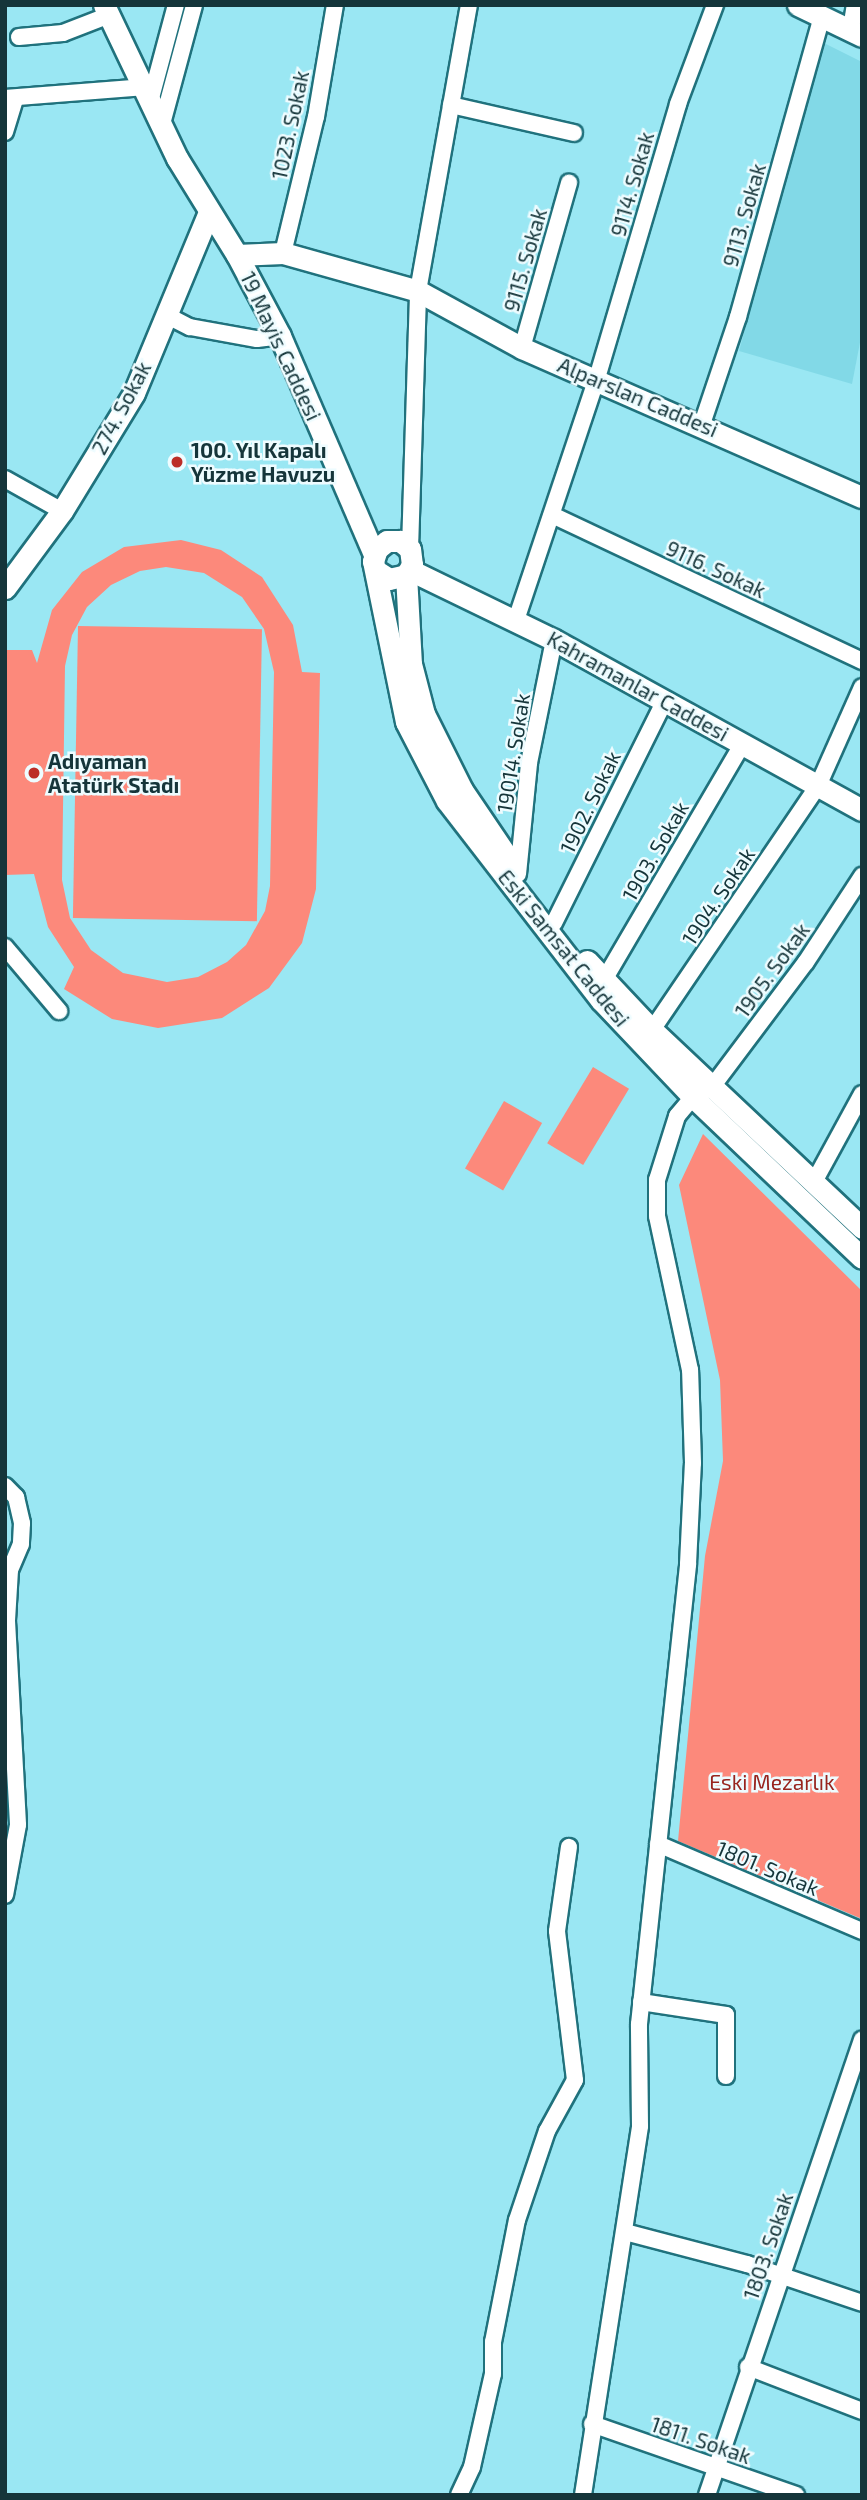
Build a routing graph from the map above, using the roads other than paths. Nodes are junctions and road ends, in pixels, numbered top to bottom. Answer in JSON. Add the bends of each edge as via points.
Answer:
{"nodes":[{"id":1,"x":176,"y":5,"type":"edge"},
{"id":2,"x":194,"y":5,"type":"edge"},
{"id":3,"x":335,"y":5,"type":"edge"},
{"id":4,"x":469,"y":5,"type":"edge"},
{"id":5,"x":715,"y":5,"type":"edge"},
{"id":6,"x":798,"y":5,"type":"edge"},
{"id":7,"x":855,"y":5,"type":"edge"},
{"id":8,"x":105,"y":11,"type":"edge"},
{"id":9,"x":822,"y":17,"type":"junction"},
{"id":10,"x":856,"y":33,"type":"edge"},
{"id":11,"x":19,"y":37,"type":"dead end"},
{"id":12,"x":148,"y":93,"type":"junction"},
{"id":13,"x":10,"y":98,"type":"edge"},
{"id":14,"x":451,"y":105,"type":"junction"},
{"id":15,"x":162,"y":124,"type":"junction"},
{"id":16,"x":5,"y":132,"type":"edge"},
{"id":17,"x":574,"y":133,"type":"dead end"},
{"id":18,"x":569,"y":183,"type":"dead end"},
{"id":19,"x":209,"y":212,"type":"junction"},
{"id":20,"x":283,"y":253,"type":"junction"},
{"id":21,"x":237,"y":255,"type":"junction"},
{"id":22,"x":418,"y":291,"type":"junction"},
{"id":23,"x":166,"y":315,"type":"junction"},
{"id":24,"x":280,"y":336,"type":"junction"},
{"id":25,"x":522,"y":348,"type":"junction"},
{"id":26,"x":597,"y":378,"type":"junction"},
{"id":27,"x":702,"y":424,"type":"junction"},
{"id":28,"x":5,"y":479,"type":"edge"},
{"id":29,"x":862,"y":497,"type":"edge"},
{"id":30,"x":62,"y":511,"type":"junction"},
{"id":31,"x":552,"y":515,"type":"junction"},
{"id":32,"x":410,"y":549,"type":"junction"},
{"id":33,"x":376,"y":563,"type":"junction"},
{"id":34,"x":408,"y":573,"type":"junction"},
{"id":35,"x":5,"y":587,"type":"edge"},
{"id":36,"x":516,"y":620,"type":"junction"},
{"id":37,"x":554,"y":639,"type":"junction"},
{"id":38,"x":862,"y":661,"type":"edge"},
{"id":39,"x":862,"y":687,"type":"edge"},
{"id":40,"x":665,"y":700,"type":"junction"},
{"id":41,"x":743,"y":743,"type":"junction"},
{"id":42,"x":818,"y":786,"type":"junction"},
{"id":43,"x":862,"y":810,"type":"edge"},
{"id":44,"x":518,"y":874,"type":"junction"},
{"id":45,"x":862,"y":876,"type":"edge"},
{"id":46,"x":554,"y":923,"type":"junction"},
{"id":47,"x":5,"y":947,"type":"edge"},
{"id":48,"x":604,"y":980,"type":"junction"},
{"id":49,"x":58,"y":1011,"type":"dead end"},
{"id":50,"x":652,"y":1030,"type":"junction"},
{"id":51,"x":703,"y":1092,"type":"junction"},
{"id":52,"x":862,"y":1094,"type":"edge"},
{"id":53,"x":814,"y":1182,"type":"junction"},
{"id":54,"x":862,"y":1228,"type":"edge"},
{"id":55,"x":862,"y":1258,"type":"edge"},
{"id":56,"x":5,"y":1486,"type":"edge"},
{"id":57,"x":8,"y":1569,"type":"edge"},
{"id":58,"x":658,"y":1844,"type":"junction"},
{"id":59,"x":569,"y":1847,"type":"dead end"},
{"id":60,"x":5,"y":1895,"type":"edge"},
{"id":61,"x":862,"y":1931,"type":"edge"},
{"id":62,"x":642,"y":2002,"type":"junction"},
{"id":63,"x":862,"y":2040,"type":"edge"},
{"id":64,"x":726,"y":2077,"type":"dead end"},
{"id":65,"x":625,"y":2232,"type":"junction"},
{"id":66,"x":780,"y":2277,"type":"junction"},
{"id":67,"x":862,"y":2303,"type":"edge"},
{"id":68,"x":748,"y":2367,"type":"junction"},
{"id":69,"x":862,"y":2411,"type":"edge"},
{"id":70,"x":592,"y":2424,"type":"junction"},
{"id":71,"x":714,"y":2466,"type":"junction"},
{"id":72,"x":459,"y":2495,"type":"edge"},
{"id":73,"x":583,"y":2495,"type":"edge"},
{"id":74,"x":707,"y":2495,"type":"edge"},
{"id":75,"x":796,"y":2495,"type":"edge"}],
"edges":[{"from":1,"to":12,"type":"street"},
{"from":2,"to":15,"type":"street"},
{"from":3,"to":20,"type":"street","name":"1023. Sokak","via":[[316,117]]},
{"from":4,"to":14,"type":"street"},
{"from":5,"to":26,"type":"street","name":"9114. Sokak","via":[[678,104]]},
{"from":6,"to":9,"type":"street"},
{"from":7,"to":10,"type":"street"},
{"from":8,"to":11,"type":"street","via":[[63,33]]},
{"from":8,"to":12,"type":"street","name":"19 Mayis Caddesi"},
{"from":9,"to":10,"type":"street"},
{"from":9,"to":27,"type":"street","name":"9113. Sokak","via":[[738,317]]},
{"from":12,"to":13,"type":"street"},
{"from":12,"to":15,"type":"street","name":"19 Mayis Caddesi"},
{"from":13,"to":16,"type":"street"},
{"from":14,"to":17,"type":"street"},
{"from":14,"to":22,"type":"street"},
{"from":15,"to":19,"type":"street","name":"19 Mayis Caddesi"},
{"from":18,"to":25,"type":"street","name":"9115. Sokak"},
{"from":19,"to":21,"type":"street","name":"19 Mayis Caddesi"},
{"from":19,"to":23,"type":"street","name":"274. Sokak"},
{"from":20,"to":21,"type":"street","name":"19 Mayis Caddesi"},
{"from":20,"to":22,"type":"street","name":"19 Mayis Caddesi"},
{"from":21,"to":24,"type":"street","name":"19 Mayis Caddesi"},
{"from":22,"to":25,"type":"street","name":"Alparslan Caddesi"},
{"from":22,"to":32,"type":"street"},
{"from":23,"to":24,"type":"street","via":[[190,327],[257,339]]},
{"from":23,"to":30,"type":"street","name":"274. Sokak","via":[[134,393]]},
{"from":24,"to":33,"type":"street","name":"19 Mayis Caddesi"},
{"from":25,"to":26,"type":"street","name":"Alparslan Caddesi"},
{"from":26,"to":27,"type":"street","name":"Alparslan Caddesi"},
{"from":26,"to":31,"type":"street","name":"9114. Sokak"},
{"from":27,"to":29,"type":"street","name":"Alparslan Caddesi"},
{"from":28,"to":30,"type":"street"},
{"from":30,"to":35,"type":"street","name":"274. Sokak"},
{"from":31,"to":36,"type":"street","name":"9114. Sokak"},
{"from":31,"to":38,"type":"street","name":"9116. Sokak"},
{"from":32,"to":33,"type":"street","via":[[400,541],[387,541]]},
{"from":32,"to":34,"type":"street"},
{"from":33,"to":34,"type":"street","via":[[388,579]]},
{"from":33,"to":51,"type":"street","name":"Eski Samsat Caddesi","via":[[406,722],[447,801],[601,1000]]},
{"from":34,"to":36,"type":"street","name":"Kahramanlar Caddesi"},
{"from":34,"to":44,"type":"street","name":"Eski Samsat Caddesi","via":[[411,664],[424,714],[462,790]]},
{"from":36,"to":37,"type":"street","name":"Kahramanlar Caddesi"},
{"from":37,"to":40,"type":"street","name":"Kahramanlar Caddesi"},
{"from":37,"to":44,"type":"street","name":"19014. Sokak","via":[[529,763]]},
{"from":39,"to":42,"type":"street","name":"1904. Sokak"},
{"from":40,"to":41,"type":"street","name":"Kahramanlar Caddesi"},
{"from":40,"to":46,"type":"street","name":"1902. Sokak"},
{"from":41,"to":42,"type":"street","name":"Kahramanlar Caddesi"},
{"from":41,"to":48,"type":"street","name":"1903. Sokak"},
{"from":42,"to":43,"type":"street","name":"Kahramanlar Caddesi"},
{"from":42,"to":50,"type":"street","name":"1904. Sokak"},
{"from":44,"to":46,"type":"street","name":"Eski Samsat Caddesi"},
{"from":45,"to":51,"type":"street","name":"1905. Sokak","via":[[806,962]]},
{"from":46,"to":48,"type":"street","name":"Eski Samsat Caddesi"},
{"from":47,"to":49,"type":"street"},
{"from":48,"to":50,"type":"street","name":"Eski Samsat Caddesi"},
{"from":50,"to":51,"type":"street","name":"Eski Samsat Caddesi"},
{"from":51,"to":53,"type":"street","name":"Eski Samsat Caddesi"},
{"from":51,"to":55,"type":"street","name":"Eski Samsat Caddesi"},
{"from":51,"to":58,"type":"street","name":"1905. Sokak","via":[[677,1116],[657,1180],[657,1216],[690,1370],[693,1450],[688,1564]]},
{"from":52,"to":53,"type":"street"},
{"from":53,"to":54,"type":"street","name":"Eski Samsat Caddesi"},
{"from":56,"to":57,"type":"street","via":[[16,1497],[22,1522],[21,1544]]},
{"from":57,"to":60,"type":"street","via":[[18,1825]]},
{"from":58,"to":61,"type":"street","name":"1801. Sokak"},
{"from":58,"to":62,"type":"street","name":"1905. Sokak"},
{"from":59,"to":72,"type":"street","via":[[556,1931],[575,2080],[547,2131],[517,2220],[493,2342],[493,2375],[472,2467]]},
{"from":62,"to":64,"type":"street","via":[[726,2015]]},
{"from":62,"to":65,"type":"street","name":"1905. Sokak","via":[[640,2126]]},
{"from":63,"to":66,"type":"street","name":"1803. Sokak"},
{"from":65,"to":66,"type":"street"},
{"from":65,"to":70,"type":"street","name":"1905. Sokak"},
{"from":66,"to":67,"type":"street"},
{"from":66,"to":68,"type":"street","name":"1803. Sokak"},
{"from":68,"to":69,"type":"street"},
{"from":68,"to":71,"type":"street","name":"1803. Sokak"},
{"from":70,"to":71,"type":"street","name":"1811. Sokak"},
{"from":70,"to":73,"type":"street","name":"1905. Sokak"},
{"from":71,"to":74,"type":"street","name":"1803. Sokak"},
{"from":71,"to":75,"type":"street","name":"1811. Sokak"}]}
